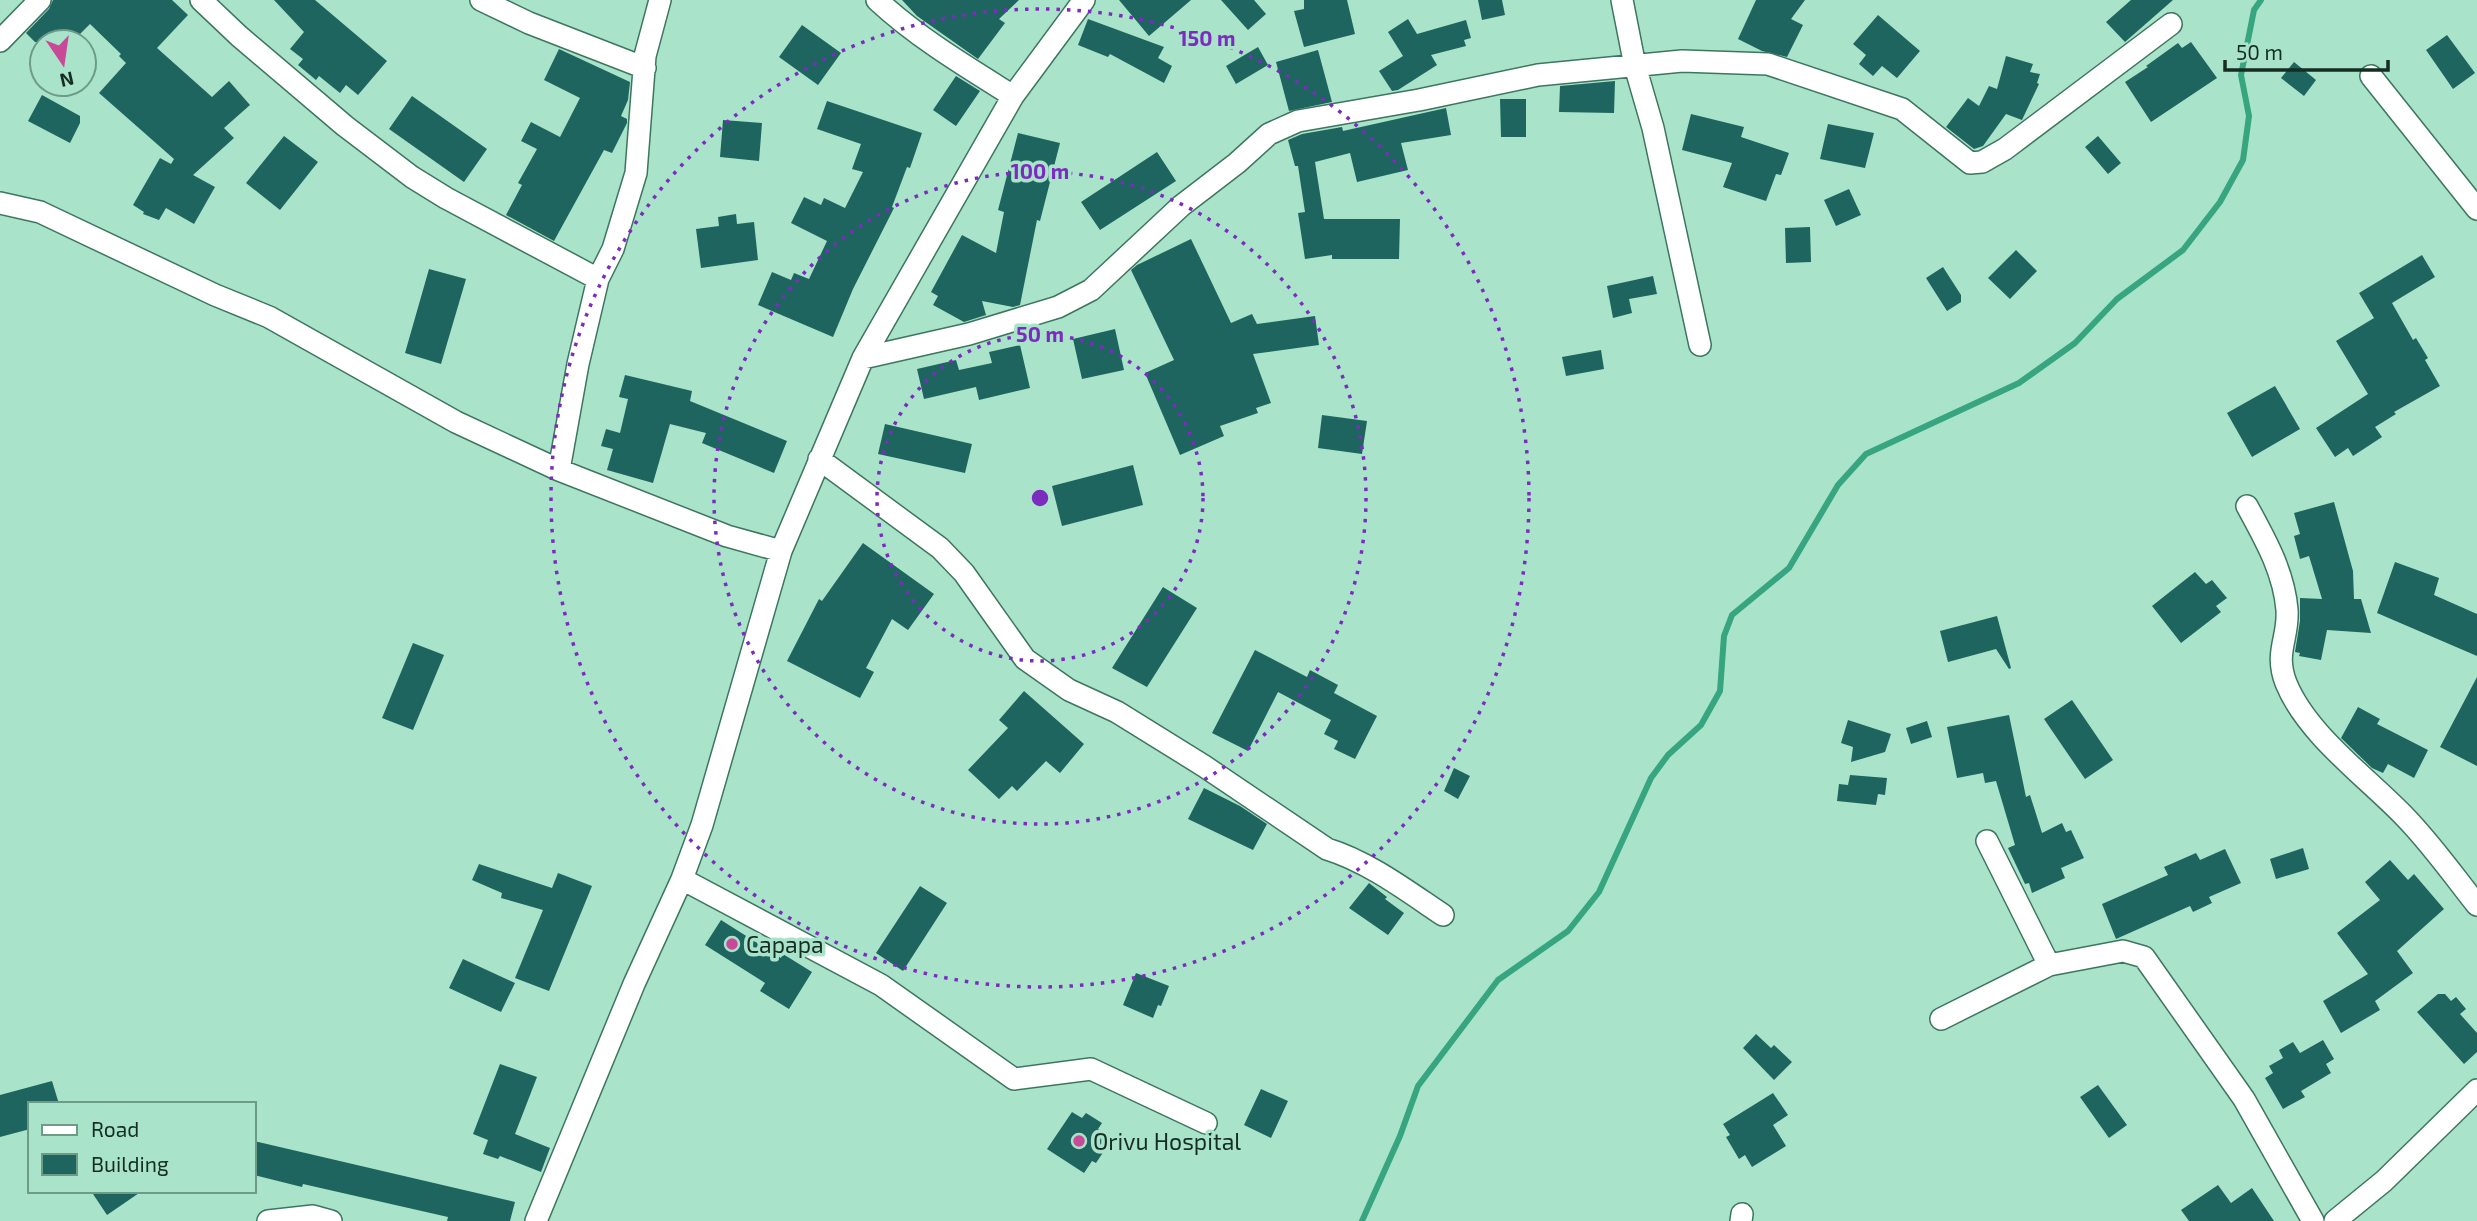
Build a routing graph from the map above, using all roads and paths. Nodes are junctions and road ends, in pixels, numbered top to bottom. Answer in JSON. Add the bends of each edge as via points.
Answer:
{"nodes":[{"id":1,"x":40,"y":0,"type":"edge"},
{"id":2,"x":201,"y":0,"type":"edge"},
{"id":3,"x":481,"y":0,"type":"edge"},
{"id":4,"x":660,"y":0,"type":"edge"},
{"id":5,"x":877,"y":0,"type":"edge"},
{"id":6,"x":1084,"y":0,"type":"edge"},
{"id":7,"x":1622,"y":0,"type":"edge"},
{"id":8,"x":2171,"y":24,"type":"dead end"},
{"id":9,"x":0,"y":41,"type":"edge"},
{"id":10,"x":1635,"y":65,"type":"junction"},
{"id":11,"x":645,"y":68,"type":"junction"},
{"id":12,"x":2371,"y":76,"type":"dead end"},
{"id":13,"x":1013,"y":96,"type":"junction"},
{"id":14,"x":0,"y":203,"type":"edge"},
{"id":15,"x":2477,"y":209,"type":"edge"},
{"id":16,"x":598,"y":279,"type":"junction"},
{"id":17,"x":1700,"y":345,"type":"dead end"},
{"id":18,"x":863,"y":358,"type":"junction"},
{"id":19,"x":818,"y":459,"type":"junction"},
{"id":20,"x":559,"y":470,"type":"junction"},
{"id":21,"x":2247,"y":506,"type":"dead end"},
{"id":22,"x":780,"y":551,"type":"junction"},
{"id":23,"x":1987,"y":841,"type":"dead end"},
{"id":24,"x":682,"y":879,"type":"junction"},
{"id":25,"x":2477,"y":905,"type":"edge"},
{"id":26,"x":1443,"y":915,"type":"dead end"},
{"id":27,"x":2049,"y":965,"type":"junction"},
{"id":28,"x":1941,"y":1019,"type":"dead end"},
{"id":29,"x":2477,"y":1090,"type":"edge"},
{"id":30,"x":1206,"y":1123,"type":"dead end"},
{"id":31,"x":268,"y":1221,"type":"edge"},
{"id":32,"x":331,"y":1221,"type":"edge"},
{"id":33,"x":536,"y":1221,"type":"edge"},
{"id":34,"x":2313,"y":1221,"type":"edge"},
{"id":35,"x":2335,"y":1221,"type":"edge"}],
"edges":[{"from":1,"to":9,"type":"street"},
{"from":2,"to":16,"type":"street","via":[[345,126],[412,177]]},
{"from":3,"to":11,"type":"street"},
{"from":4,"to":11,"type":"street"},
{"from":5,"to":13,"type":"street","via":[[913,32]]},
{"from":6,"to":13,"type":"street"},
{"from":7,"to":10,"type":"street"},
{"from":8,"to":10,"type":"street","via":[[2005,149],[1982,162],[1970,163],[1902,109],[1768,64],[1682,61]]},
{"from":10,"to":17,"type":"street"},
{"from":10,"to":18,"type":"street","via":[[1538,75],[1298,121],[1269,134],[1181,206],[1091,290],[1058,307],[969,334]]},
{"from":11,"to":16,"type":"street","via":[[636,173],[613,249]]},
{"from":12,"to":15,"type":"street"},
{"from":13,"to":18,"type":"street"},
{"from":14,"to":20,"type":"street","via":[[40,212],[269,317],[456,422]]},
{"from":16,"to":20,"type":"street"},
{"from":18,"to":19,"type":"street"},
{"from":19,"to":22,"type":"street"},
{"from":19,"to":26,"type":"street","via":[[940,548],[972,583],[1025,659],[1069,690],[1117,712],[1204,766],[1327,849],[1345,855]]},
{"from":20,"to":22,"type":"street","via":[[726,536]]},
{"from":21,"to":25,"type":"street","via":[[2281,577],[2287,612],[2279,660],[2295,703],[2338,754],[2407,818]]},
{"from":22,"to":24,"type":"street","via":[[702,825]]},
{"from":23,"to":27,"type":"street"},
{"from":24,"to":30,"type":"street","via":[[881,985],[1014,1079],[1091,1069]]},
{"from":24,"to":33,"type":"street"},
{"from":27,"to":28,"type":"street"},
{"from":27,"to":34,"type":"street","via":[[2123,950],[2144,957],[2244,1099]]},
{"from":29,"to":35,"type":"street","via":[[2384,1181]]},
{"from":31,"to":32,"type":"street","via":[[313,1216]]}]}
